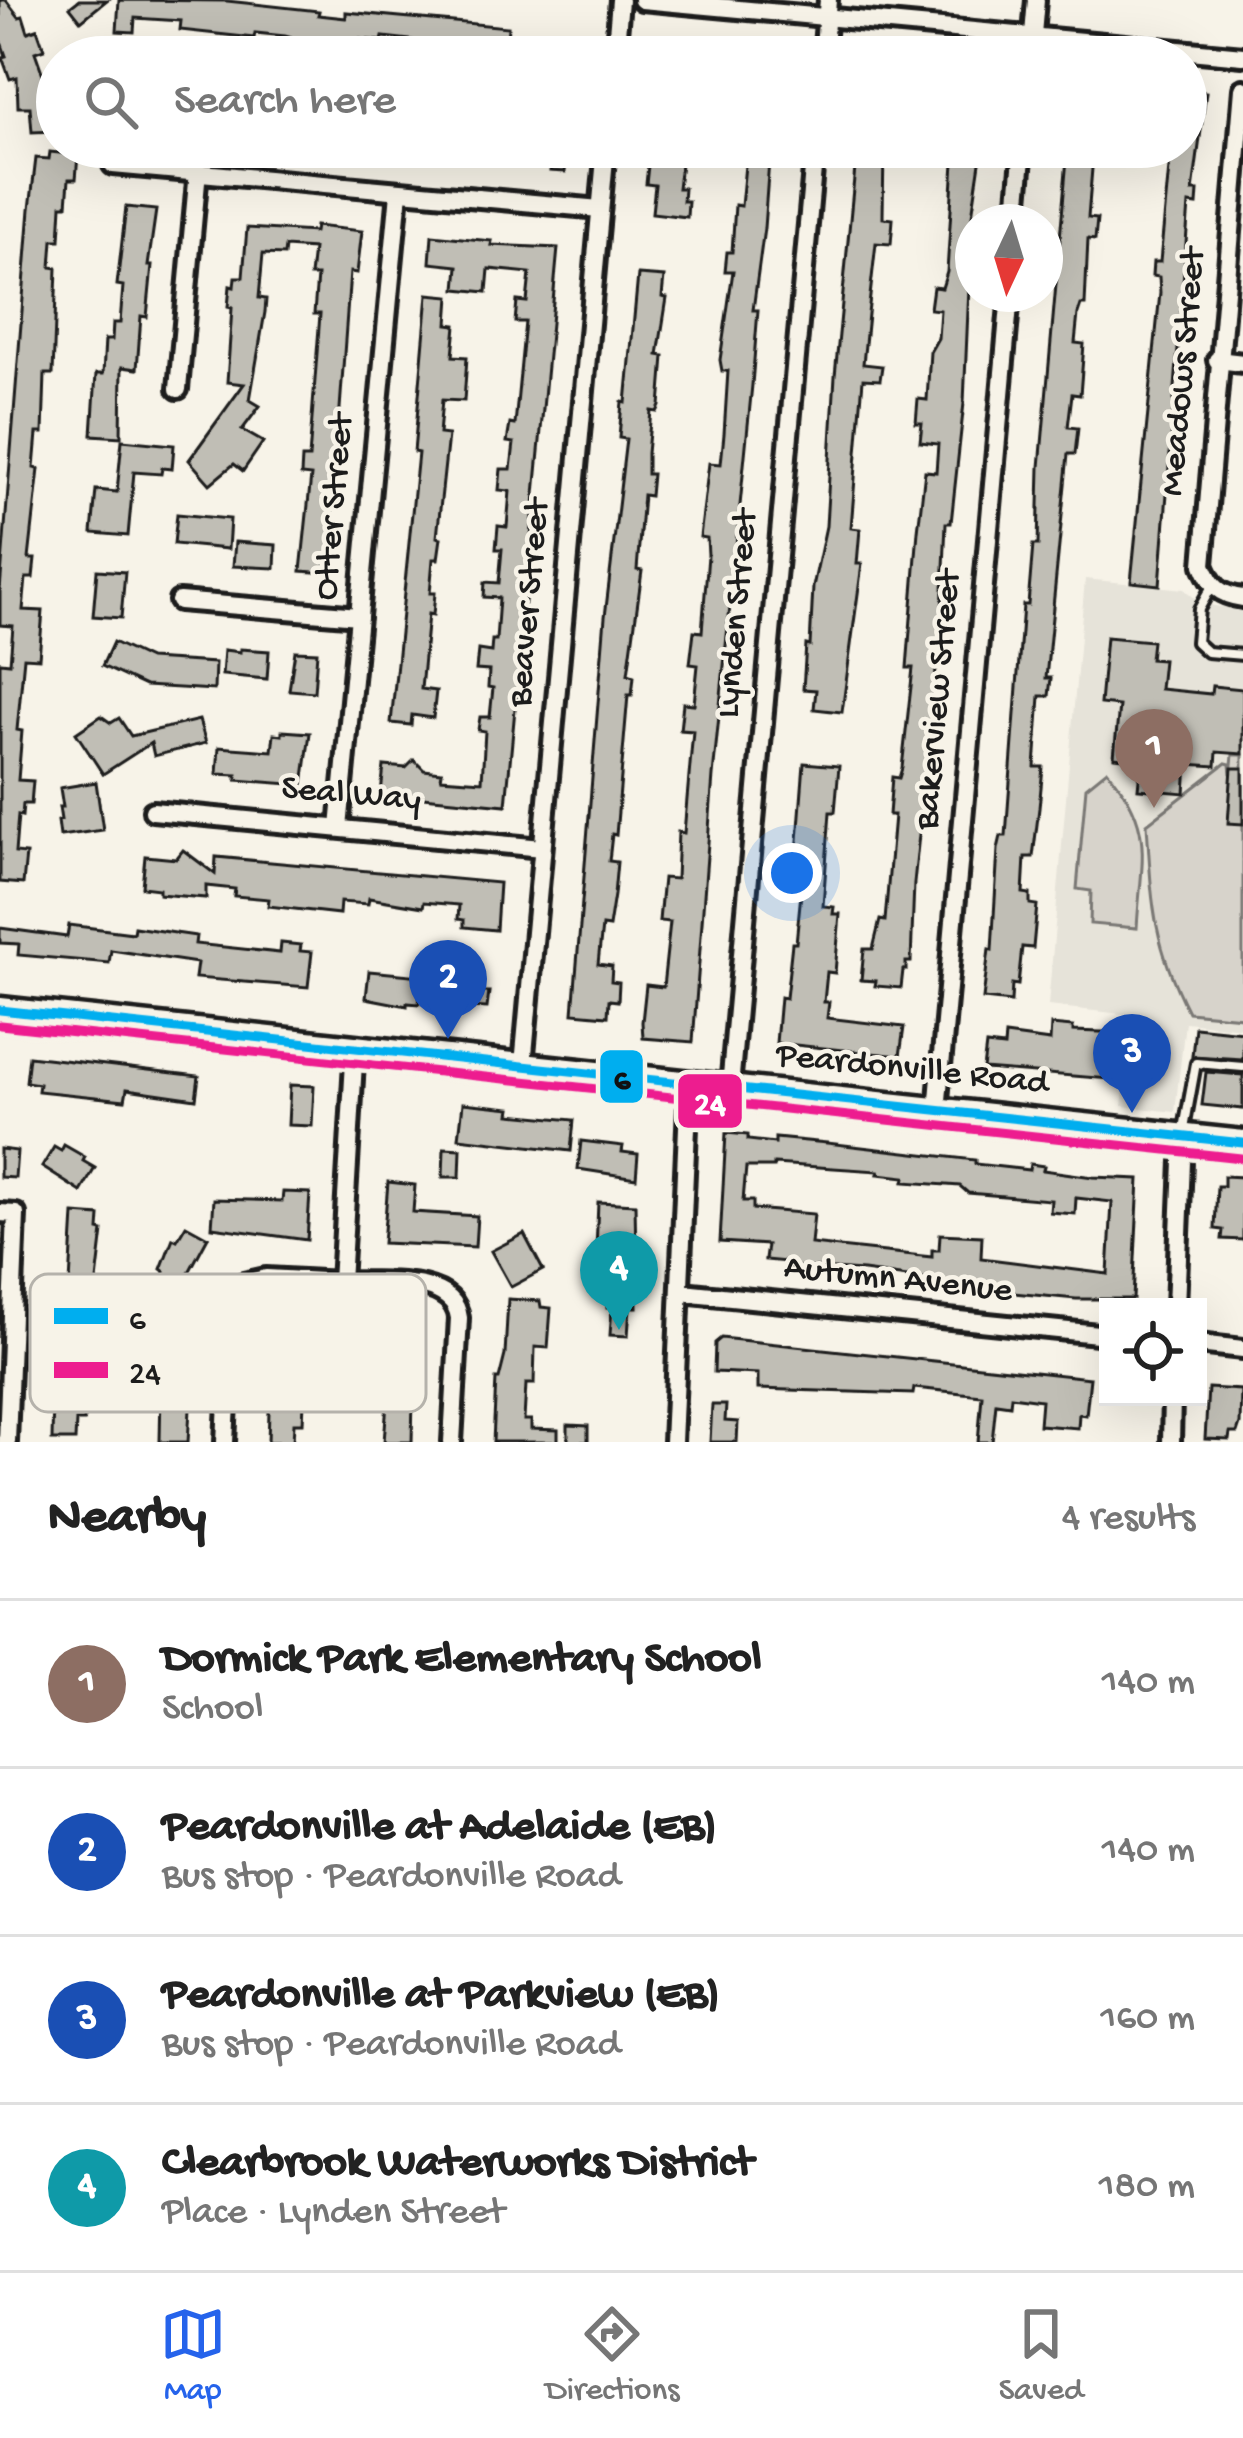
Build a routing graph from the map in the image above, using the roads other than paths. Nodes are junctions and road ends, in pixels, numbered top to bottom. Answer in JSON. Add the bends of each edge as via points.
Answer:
{"nodes":[{"id":1,"x":620,"y":0,"type":"edge"},
{"id":2,"x":642,"y":0,"type":"edge"},
{"id":3,"x":1036,"y":0,"type":"edge"},
{"id":4,"x":827,"y":9,"type":"edge"},
{"id":5,"x":617,"y":36,"type":"edge"},
{"id":6,"x":1033,"y":36,"type":"joint"},
{"id":7,"x":1207,"y":53,"type":"edge"},
{"id":8,"x":1243,"y":56,"type":"edge"},
{"id":9,"x":1243,"y":89,"type":"edge"},
{"id":10,"x":1240,"y":156,"type":"edge"},
{"id":11,"x":156,"y":168,"type":"edge"},
{"id":12,"x":604,"y":168,"type":"edge"},
{"id":13,"x":813,"y":168,"type":"edge"},
{"id":14,"x":1021,"y":168,"type":"edge"},
{"id":15,"x":198,"y":171,"type":"junction"},
{"id":16,"x":399,"y":191,"type":"junction"},
{"id":17,"x":1018,"y":204,"type":"edge"},
{"id":18,"x":600,"y":208,"type":"junction"},
{"id":19,"x":1008,"y":312,"type":"edge"},
{"id":20,"x":1217,"y":360,"type":"junction"},
{"id":21,"x":1243,"y":363,"type":"edge"},
{"id":22,"x":178,"y":389,"type":"dead end"},
{"id":23,"x":1211,"y":586,"type":"junction"},
{"id":24,"x":1243,"y":598,"type":"edge"},
{"id":25,"x":178,"y":601,"type":"dead end"},
{"id":26,"x":359,"y":616,"type":"junction"},
{"id":27,"x":1243,"y":656,"type":"edge"},
{"id":28,"x":154,"y":811,"type":"dead end"},
{"id":29,"x":339,"y":828,"type":"junction"},
{"id":30,"x":542,"y":848,"type":"junction"},
{"id":31,"x":0,"y":1010,"type":"edge"},
{"id":32,"x":355,"y":1045,"type":"junction"},
{"id":33,"x":523,"y":1065,"type":"junction"},
{"id":34,"x":1243,"y":1067,"type":"edge"},
{"id":35,"x":689,"y":1083,"type":"junction"},
{"id":36,"x":730,"y":1088,"type":"junction"},
{"id":37,"x":937,"y":1112,"type":"junction"},
{"id":38,"x":1183,"y":1137,"type":"junction"},
{"id":39,"x":1243,"y":1143,"type":"edge"},
{"id":40,"x":0,"y":1213,"type":"edge"},
{"id":41,"x":341,"y":1274,"type":"edge"},
{"id":42,"x":426,"y":1289,"type":"edge"},
{"id":43,"x":682,"y":1292,"type":"junction"},
{"id":44,"x":1176,"y":1298,"type":"edge"},
{"id":45,"x":1099,"y":1334,"type":"edge"},
{"id":46,"x":1207,"y":1345,"type":"edge"},
{"id":47,"x":1243,"y":1349,"type":"edge"},
{"id":48,"x":1172,"y":1406,"type":"edge"},
{"id":49,"x":227,"y":1412,"type":"edge"},
{"id":50,"x":7,"y":1442,"type":"edge"},
{"id":51,"x":226,"y":1442,"type":"edge"},
{"id":52,"x":452,"y":1442,"type":"edge"},
{"id":53,"x":673,"y":1442,"type":"edge"},
{"id":54,"x":1171,"y":1442,"type":"edge"}],
"edges":[{"from":1,"to":5,"type":"street"},
{"from":2,"to":4,"type":"street"},
{"from":3,"to":6,"type":"street"},
{"from":4,"to":6,"type":"street"},
{"from":7,"to":8,"type":"street"},
{"from":9,"to":10,"type":"street","name":"Meadows Street"},
{"from":10,"to":20,"type":"street","name":"Meadows Street"},
{"from":11,"to":15,"type":"street"},
{"from":12,"to":18,"type":"street","name":"Beaver Street"},
{"from":13,"to":36,"type":"street","name":"Lynden Street"},
{"from":14,"to":17,"type":"street"},
{"from":15,"to":16,"type":"street"},
{"from":15,"to":22,"type":"street"},
{"from":16,"to":18,"type":"street"},
{"from":16,"to":26,"type":"street","name":"Otter Street"},
{"from":18,"to":30,"type":"street","name":"Beaver Street"},
{"from":19,"to":37,"type":"street","name":"Bakerview Street"},
{"from":20,"to":21,"type":"street"},
{"from":20,"to":23,"type":"street","name":"Meadows Street","via":[[1203,565]]},
{"from":23,"to":24,"type":"street"},
{"from":23,"to":27,"type":"lane","via":[[1196,642],[1207,652]]},
{"from":25,"to":26,"type":"street"},
{"from":26,"to":29,"type":"street","name":"Otter Street"},
{"from":28,"to":29,"type":"street","name":"Seal Way"},
{"from":29,"to":30,"type":"street","name":"Seal Way"},
{"from":30,"to":33,"type":"street","name":"Beaver Street"},
{"from":31,"to":32,"type":"main road","name":"Peardonville Road"},
{"from":32,"to":33,"type":"main road","name":"Peardonville Road"},
{"from":32,"to":41,"type":"street"},
{"from":33,"to":35,"type":"main road","name":"Peardonville Road"},
{"from":34,"to":38,"type":"lane","via":[[1196,1063]]},
{"from":35,"to":36,"type":"main road","name":"Peardonville Road"},
{"from":35,"to":43,"type":"street"},
{"from":36,"to":37,"type":"main road","name":"Peardonville Road"},
{"from":37,"to":38,"type":"main road","name":"Peardonville Road"},
{"from":38,"to":39,"type":"main road","name":"Peardonville Road"},
{"from":38,"to":44,"type":"street"},
{"from":40,"to":50,"type":"street","via":[[16,1214]]},
{"from":42,"to":52,"type":"street","via":[[455,1300],[459,1318]]},
{"from":43,"to":45,"type":"street","name":"Autumn Avenue"},
{"from":43,"to":53,"type":"street"},
{"from":46,"to":47,"type":"street"},
{"from":48,"to":54,"type":"street"},
{"from":49,"to":51,"type":"street"}]}
